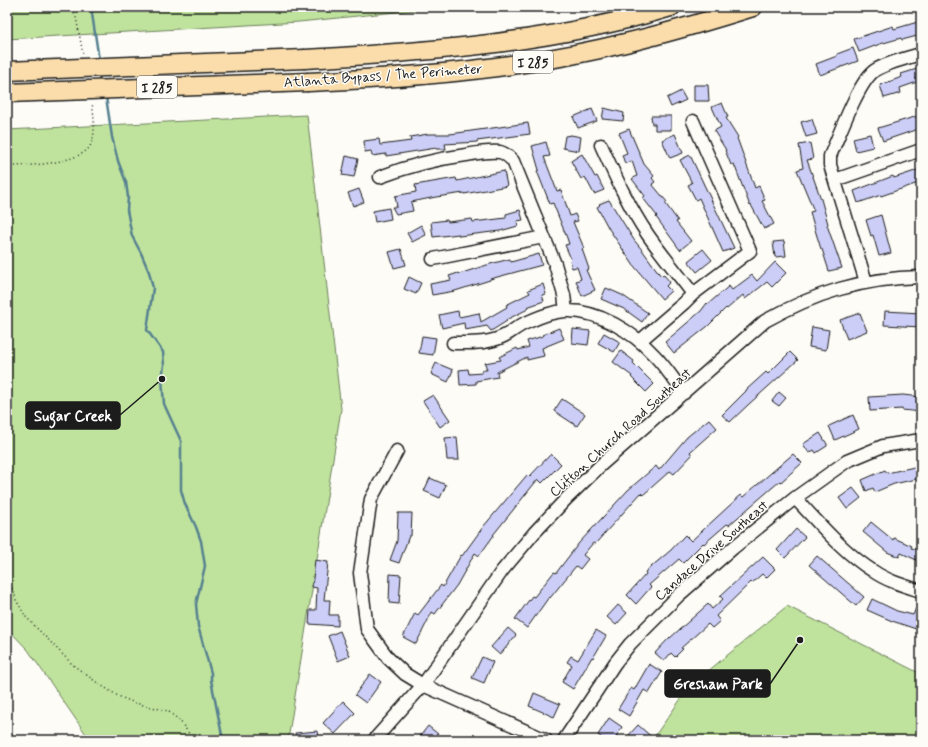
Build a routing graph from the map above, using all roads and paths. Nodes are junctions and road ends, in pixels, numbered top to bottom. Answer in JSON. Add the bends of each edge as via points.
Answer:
{"nodes":[{"id":1,"x":70,"y":7,"type":"edge"},
{"id":2,"x":671,"y":7,"type":"edge"},
{"id":3,"x":753,"y":7,"type":"edge"},
{"id":4,"x":921,"y":54,"type":"edge"},
{"id":5,"x":84,"y":59,"type":"dead end"},
{"id":6,"x":7,"y":71,"type":"edge"},
{"id":7,"x":7,"y":93,"type":"edge"},
{"id":8,"x":92,"y":102,"type":"dead end"},
{"id":9,"x":693,"y":120,"type":"dead end"},
{"id":10,"x":601,"y":145,"type":"dead end"},
{"id":11,"x":921,"y":150,"type":"edge"},
{"id":12,"x":7,"y":166,"type":"edge"},
{"id":13,"x":380,"y":177,"type":"dead end"},
{"id":14,"x":835,"y":180,"type":"junction"},
{"id":15,"x":544,"y":237,"type":"junction"},
{"id":16,"x":433,"y":259,"type":"dead end"},
{"id":17,"x":921,"y":277,"type":"edge"},
{"id":18,"x":866,"y":282,"type":"junction"},
{"id":19,"x":693,"y":294,"type":"junction"},
{"id":20,"x":566,"y":311,"type":"junction"},
{"id":21,"x":640,"y":341,"type":"junction"},
{"id":22,"x":453,"y":343,"type":"dead end"},
{"id":23,"x":684,"y":393,"type":"junction"},
{"id":24,"x":921,"y":440,"type":"edge"},
{"id":25,"x":397,"y":451,"type":"dead end"},
{"id":26,"x":795,"y":498,"type":"junction"},
{"id":27,"x":7,"y":582,"type":"edge"},
{"id":28,"x":921,"y":591,"type":"edge"},
{"id":29,"x":423,"y":685,"type":"junction"},
{"id":30,"x":190,"y":740,"type":"edge"},
{"id":31,"x":374,"y":740,"type":"edge"},
{"id":32,"x":546,"y":740,"type":"edge"},
{"id":33,"x":564,"y":740,"type":"edge"}],
"edges":[{"from":1,"to":5,"type":"path","via":[[76,17]]},
{"from":2,"to":6,"type":"highway","name":"Atlanta Bypass / The Perimeter","number":"I 285","bridge":true,"via":[[577,30],[462,48],[305,59]]},
{"from":3,"to":7,"type":"highway","name":"Atlanta Bypass / The Perimeter","number":"I 285","bridge":true,"via":[[620,45],[512,65],[450,73],[308,82]]},
{"from":4,"to":14,"type":"street","via":[[879,68],[863,84],[830,156]]},
{"from":8,"to":12,"type":"path","via":[[93,137],[88,148],[68,159]]},
{"from":9,"to":19,"type":"street","via":[[750,251]]},
{"from":10,"to":19,"type":"street","via":[[641,224]]},
{"from":11,"to":14,"type":"street"},
{"from":13,"to":15,"type":"street","via":[[423,162],[501,152],[513,161]]},
{"from":14,"to":18,"type":"street"},
{"from":15,"to":16,"type":"street"},
{"from":15,"to":20,"type":"street","via":[[564,295]]},
{"from":17,"to":18,"type":"street","name":"Clifton Church Road Southeast"},
{"from":18,"to":23,"type":"street","name":"Clifton Church Road Southeast","via":[[810,298],[765,321]]},
{"from":19,"to":21,"type":"street"},
{"from":20,"to":21,"type":"street","via":[[601,317]]},
{"from":20,"to":22,"type":"street","via":[[526,322],[493,340]]},
{"from":21,"to":23,"type":"street"},
{"from":23,"to":29,"type":"street","name":"Clifton Church Road Southeast","via":[[602,464],[534,534],[502,571]]},
{"from":24,"to":26,"type":"street","name":"Candace Drive Southeast","via":[[883,446],[848,461]]},
{"from":25,"to":29,"type":"street","via":[[371,499],[360,573],[367,629],[388,658],[405,674]]},
{"from":26,"to":28,"type":"street","via":[[849,554],[874,572]]},
{"from":26,"to":33,"type":"street","name":"Candace Drive Southeast","via":[[679,595],[638,635],[615,663]]},
{"from":27,"to":30,"type":"path","via":[[26,617],[73,665],[118,696],[168,711],[180,721],[190,735]]},
{"from":29,"to":31,"type":"street","name":"Clifton Church Road Southeast"},
{"from":29,"to":32,"type":"street"}]}
